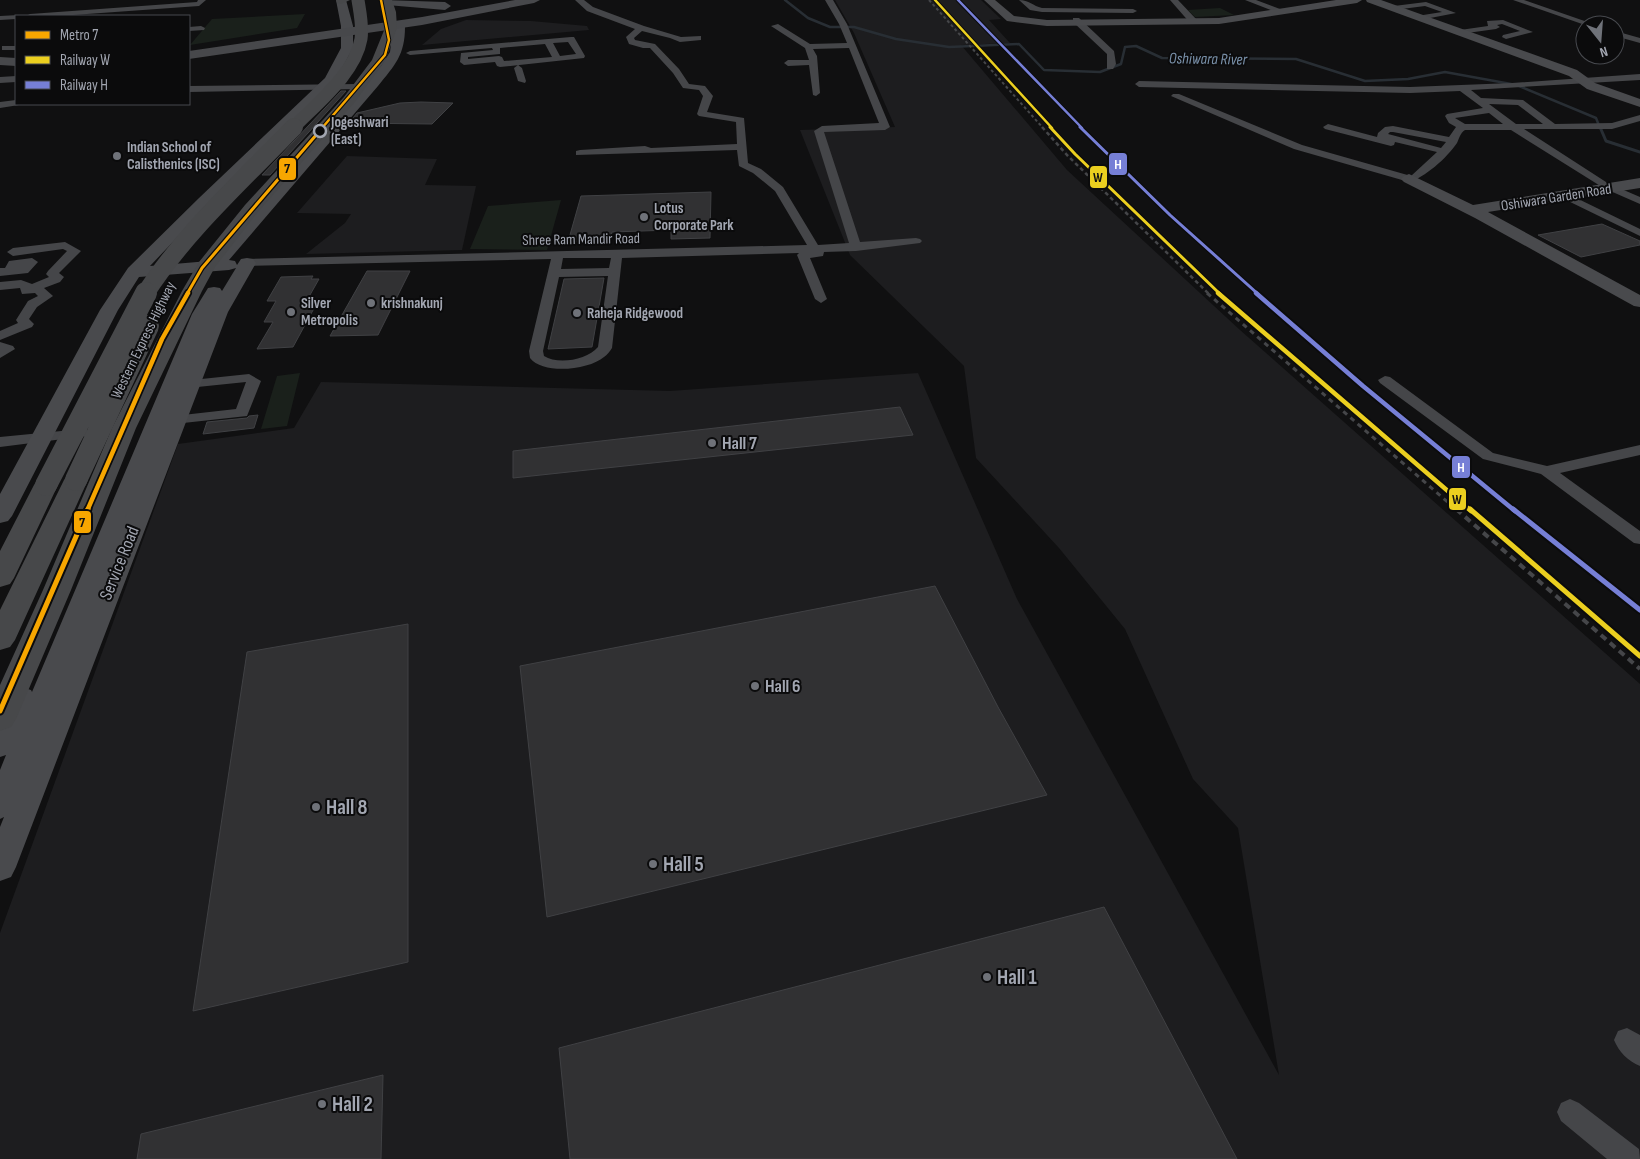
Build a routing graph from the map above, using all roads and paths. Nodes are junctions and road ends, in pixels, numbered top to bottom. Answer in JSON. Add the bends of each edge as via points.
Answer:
{"nodes":[{"id":1,"x":202,"y":0,"type":"edge"},
{"id":2,"x":346,"y":0,"type":"edge"},
{"id":3,"x":497,"y":0,"type":"edge"},
{"id":4,"x":534,"y":0,"type":"edge"},
{"id":5,"x":542,"y":0,"type":"edge"},
{"id":6,"x":829,"y":0,"type":"edge"},
{"id":7,"x":989,"y":0,"type":"edge"},
{"id":8,"x":1023,"y":0,"type":"edge"},
{"id":9,"x":1078,"y":0,"type":"edge"},
{"id":10,"x":1124,"y":0,"type":"edge"},
{"id":11,"x":1174,"y":0,"type":"edge"},
{"id":12,"x":1249,"y":0,"type":"edge"},
{"id":13,"x":1357,"y":0,"type":"edge"},
{"id":14,"x":1371,"y":0,"type":"edge"},
{"id":15,"x":1516,"y":0,"type":"edge"},
{"id":16,"x":384,"y":1,"type":"edge"},
{"id":17,"x":1334,"y":1,"type":"edge"},
{"id":18,"x":582,"y":3,"type":"edge"},
{"id":19,"x":598,"y":4,"type":"dead end"},
{"id":20,"x":469,"y":5,"type":"junction"},
{"id":21,"x":143,"y":8,"type":"junction"},
{"id":22,"x":1398,"y":8,"type":"junction"},
{"id":23,"x":1088,"y":10,"type":"junction"},
{"id":24,"x":1133,"y":10,"type":"junction"},
{"id":25,"x":1280,"y":11,"type":"junction"},
{"id":26,"x":44,"y":15,"type":"edge"},
{"id":27,"x":139,"y":15,"type":"edge"},
{"id":28,"x":15,"y":17,"type":"edge"},
{"id":29,"x":1425,"y":17,"type":"junction"},
{"id":30,"x":0,"y":18,"type":"edge"},
{"id":31,"x":1575,"y":19,"type":"edge"},
{"id":32,"x":1140,"y":20,"type":"junction"},
{"id":33,"x":1193,"y":20,"type":"junction"},
{"id":34,"x":1075,"y":21,"type":"junction"},
{"id":35,"x":775,"y":26,"type":"dead end"},
{"id":36,"x":190,"y":28,"type":"edge"},
{"id":37,"x":201,"y":28,"type":"dead end"},
{"id":38,"x":641,"y":28,"type":"junction"},
{"id":39,"x":347,"y":29,"type":"junction"},
{"id":40,"x":403,"y":32,"type":"junction"},
{"id":41,"x":1484,"y":35,"type":"junction"},
{"id":42,"x":1625,"y":36,"type":"edge"},
{"id":43,"x":698,"y":38,"type":"dead end"},
{"id":44,"x":548,"y":41,"type":"junction"},
{"id":45,"x":1640,"y":41,"type":"edge"},
{"id":46,"x":529,"y":42,"type":"junction"},
{"id":47,"x":851,"y":45,"type":"junction"},
{"id":48,"x":496,"y":46,"type":"junction"},
{"id":49,"x":808,"y":47,"type":"junction"},
{"id":50,"x":15,"y":48,"type":"edge"},
{"id":51,"x":190,"y":50,"type":"edge"},
{"id":52,"x":2,"y":55,"type":"edge"},
{"id":53,"x":190,"y":55,"type":"edge"},
{"id":54,"x":557,"y":59,"type":"junction"},
{"id":55,"x":536,"y":61,"type":"junction"},
{"id":56,"x":15,"y":62,"type":"edge"},
{"id":57,"x":813,"y":62,"type":"junction"},
{"id":58,"x":788,"y":63,"type":"dead end"},
{"id":59,"x":500,"y":64,"type":"junction"},
{"id":60,"x":0,"y":67,"type":"edge"},
{"id":61,"x":15,"y":67,"type":"edge"},
{"id":62,"x":1110,"y":67,"type":"dead end"},
{"id":63,"x":518,"y":68,"type":"junction"},
{"id":64,"x":1640,"y":76,"type":"edge"},
{"id":65,"x":15,"y":78,"type":"edge"},
{"id":66,"x":395,"y":78,"type":"dead end"},
{"id":67,"x":0,"y":80,"type":"edge"},
{"id":68,"x":1584,"y":80,"type":"junction"},
{"id":69,"x":522,"y":81,"type":"dead end"},
{"id":70,"x":364,"y":84,"type":"junction"},
{"id":71,"x":1139,"y":84,"type":"dead end"},
{"id":72,"x":323,"y":86,"type":"junction"},
{"id":73,"x":1462,"y":88,"type":"junction"},
{"id":74,"x":190,"y":89,"type":"edge"},
{"id":75,"x":816,"y":92,"type":"dead end"},
{"id":76,"x":1176,"y":96,"type":"dead end"},
{"id":77,"x":1480,"y":101,"type":"junction"},
{"id":78,"x":15,"y":103,"type":"edge"},
{"id":79,"x":1640,"y":103,"type":"edge"},
{"id":80,"x":0,"y":105,"type":"edge"},
{"id":81,"x":1492,"y":110,"type":"junction"},
{"id":82,"x":1640,"y":118,"type":"edge"},
{"id":83,"x":1511,"y":125,"type":"junction"},
{"id":84,"x":1551,"y":125,"type":"junction"},
{"id":85,"x":1328,"y":127,"type":"dead end"},
{"id":86,"x":1464,"y":127,"type":"junction"},
{"id":87,"x":1453,"y":140,"type":"junction"},
{"id":88,"x":341,"y":141,"type":"dead end"},
{"id":89,"x":741,"y":147,"type":"junction"},
{"id":90,"x":308,"y":153,"type":"junction"},
{"id":91,"x":580,"y":153,"type":"dead end"},
{"id":92,"x":1442,"y":153,"type":"junction"},
{"id":93,"x":1413,"y":177,"type":"junction"},
{"id":94,"x":1628,"y":190,"type":"edge"},
{"id":95,"x":1570,"y":198,"type":"junction"},
{"id":96,"x":1483,"y":211,"type":"junction"},
{"id":97,"x":1639,"y":232,"type":"edge"},
{"id":98,"x":916,"y":241,"type":"dead end"},
{"id":99,"x":856,"y":247,"type":"junction"},
{"id":100,"x":806,"y":251,"type":"junction"},
{"id":101,"x":12,"y":252,"type":"dead end"},
{"id":102,"x":617,"y":254,"type":"junction"},
{"id":103,"x":558,"y":255,"type":"junction"},
{"id":104,"x":224,"y":265,"type":"junction"},
{"id":105,"x":134,"y":272,"type":"junction"},
{"id":106,"x":615,"y":272,"type":"junction"},
{"id":107,"x":554,"y":273,"type":"junction"},
{"id":108,"x":0,"y":286,"type":"edge"},
{"id":109,"x":1640,"y":292,"type":"edge"},
{"id":110,"x":0,"y":295,"type":"edge"},
{"id":111,"x":820,"y":299,"type":"dead end"},
{"id":112,"x":1640,"y":302,"type":"edge"},
{"id":113,"x":0,"y":336,"type":"edge"},
{"id":114,"x":0,"y":346,"type":"edge"},
{"id":115,"x":0,"y":354,"type":"edge"},
{"id":116,"x":1385,"y":380,"type":"dead end"},
{"id":117,"x":188,"y":384,"type":"junction"},
{"id":118,"x":172,"y":421,"type":"junction"},
{"id":119,"x":124,"y":428,"type":"junction"},
{"id":120,"x":42,"y":437,"type":"junction"},
{"id":121,"x":0,"y":442,"type":"edge"},
{"id":122,"x":1640,"y":450,"type":"edge"},
{"id":123,"x":1547,"y":471,"type":"junction"},
{"id":124,"x":0,"y":516,"type":"edge"},
{"id":125,"x":1640,"y":539,"type":"edge"},
{"id":126,"x":0,"y":578,"type":"edge"},
{"id":127,"x":96,"y":596,"type":"junction"},
{"id":128,"x":0,"y":640,"type":"edge"},
{"id":129,"x":0,"y":719,"type":"edge"},
{"id":130,"x":0,"y":746,"type":"edge"},
{"id":131,"x":0,"y":806,"type":"edge"},
{"id":132,"x":2,"y":854,"type":"edge"},
{"id":133,"x":1570,"y":1112,"type":"dead end"},
{"id":134,"x":1629,"y":1159,"type":"edge"}],
"edges":[{"from":1,"to":21,"type":"street","via":[[199,4]]},
{"from":2,"to":39,"type":"main road"},
{"from":2,"to":126,"type":"highway","name":"Western Express Highway","bridge":true,"via":[[362,23],[361,45],[355,59],[345,74],[164,265],[139,304]]},
{"from":3,"to":20,"type":"main road"},
{"from":4,"to":40,"type":"main road","via":[[452,16]]},
{"from":5,"to":40,"type":"street"},
{"from":6,"to":47,"type":"street"},
{"from":7,"to":34,"type":"main road","via":[[1009,18],[1029,22]]},
{"from":8,"to":23,"type":"street","via":[[1036,10]]},
{"from":9,"to":23,"type":"street"},
{"from":10,"to":24,"type":"street"},
{"from":11,"to":33,"type":"street"},
{"from":12,"to":25,"type":"street"},
{"from":13,"to":17,"type":"main road"},
{"from":14,"to":22,"type":"main road"},
{"from":15,"to":31,"type":"street"},
{"from":16,"to":20,"type":"main road","via":[[436,6]]},
{"from":16,"to":40,"type":"highway"},
{"from":16,"to":128,"type":"highway","name":"Western Express Highway","bridge":true,"via":[[375,44],[368,59],[210,232],[171,282]]},
{"from":17,"to":25,"type":"main road"},
{"from":18,"to":19,"type":"street"},
{"from":18,"to":38,"type":"street"},
{"from":20,"to":40,"type":"main road"},
{"from":21,"to":26,"type":"street"},
{"from":21,"to":27,"type":"street"},
{"from":22,"to":29,"type":"main road"},
{"from":22,"to":29,"type":"street","via":[[1428,4],[1452,13]]},
{"from":23,"to":24,"type":"street"},
{"from":24,"to":32,"type":"street"},
{"from":25,"to":33,"type":"main road","via":[[1230,20]]},
{"from":28,"to":30,"type":"street"},
{"from":29,"to":41,"type":"main road","via":[[1460,32]]},
{"from":32,"to":33,"type":"main road"},
{"from":32,"to":34,"type":"main road"},
{"from":33,"to":34,"type":"main road"},
{"from":34,"to":62,"type":"street","via":[[1111,53]]},
{"from":35,"to":49,"type":"street"},
{"from":36,"to":37,"type":"street"},
{"from":38,"to":43,"type":"street","via":[[680,40]]},
{"from":38,"to":89,"type":"street","via":[[630,37],[632,42],[652,46],[686,86],[702,88],[708,96],[702,114],[741,120]]},
{"from":39,"to":40,"type":"main road"},
{"from":39,"to":51,"type":"main road"},
{"from":39,"to":53,"type":"main road"},
{"from":39,"to":72,"type":"main road","via":[[348,48],[330,80]]},
{"from":40,"to":48,"type":"street"},
{"from":40,"to":66,"type":"main road"},
{"from":40,"to":70,"type":"main road","via":[[397,54]]},
{"from":41,"to":41,"type":"street","via":[[1507,38],[1529,32],[1502,22],[1489,24],[1496,27]]},
{"from":41,"to":68,"type":"main road"},
{"from":42,"to":45,"type":"street"},
{"from":44,"to":46,"type":"street"},
{"from":44,"to":54,"type":"street"},
{"from":44,"to":54,"type":"street","via":[[571,39],[581,56]]},
{"from":46,"to":48,"type":"street"},
{"from":46,"to":55,"type":"street"},
{"from":47,"to":49,"type":"street"},
{"from":47,"to":99,"type":"street","via":[[885,126],[822,128],[819,131]]},
{"from":48,"to":59,"type":"street","via":[[497,52],[463,57],[465,62],[499,59]]},
{"from":49,"to":57,"type":"street","via":[[812,51]]},
{"from":50,"to":52,"type":"street"},
{"from":52,"to":56,"type":"main road"},
{"from":54,"to":55,"type":"street"},
{"from":55,"to":59,"type":"street"},
{"from":55,"to":63,"type":"street","via":[[539,66]]},
{"from":57,"to":58,"type":"street"},
{"from":57,"to":75,"type":"street","via":[[810,72]]},
{"from":59,"to":63,"type":"street","via":[[502,70]]},
{"from":60,"to":61,"type":"main road"},
{"from":63,"to":69,"type":"street"},
{"from":64,"to":68,"type":"street"},
{"from":65,"to":67,"type":"street"},
{"from":68,"to":73,"type":"street"},
{"from":68,"to":79,"type":"main road","via":[[1596,88]]},
{"from":70,"to":72,"type":"street"},
{"from":70,"to":90,"type":"highway"},
{"from":71,"to":73,"type":"street","via":[[1410,90]]},
{"from":72,"to":74,"type":"street"},
{"from":72,"to":105,"type":"main road"},
{"from":73,"to":77,"type":"street"},
{"from":76,"to":93,"type":"street","via":[[1298,147]]},
{"from":77,"to":81,"type":"street"},
{"from":77,"to":84,"type":"street","via":[[1523,102]]},
{"from":78,"to":80,"type":"street"},
{"from":81,"to":83,"type":"street"},
{"from":81,"to":86,"type":"street","via":[[1450,116]]},
{"from":82,"to":84,"type":"street","via":[[1612,126]]},
{"from":83,"to":84,"type":"street"},
{"from":83,"to":86,"type":"street"},
{"from":83,"to":94,"type":"street"},
{"from":85,"to":92,"type":"street"},
{"from":86,"to":87,"type":"street","via":[[1458,130]]},
{"from":87,"to":92,"type":"street"},
{"from":87,"to":92,"type":"street","via":[[1393,129],[1381,135]]},
{"from":88,"to":90,"type":"main road"},
{"from":89,"to":91,"type":"street"},
{"from":89,"to":100,"type":"street","via":[[743,164],[779,189]]},
{"from":90,"to":104,"type":"highway","via":[[253,207]]},
{"from":92,"to":93,"type":"street"},
{"from":93,"to":96,"type":"main road"},
{"from":94,"to":95,"type":"main road","name":"Oshiwara Garden Road"},
{"from":95,"to":96,"type":"main road","name":"Oshiwara Garden Road"},
{"from":95,"to":97,"type":"street"},
{"from":96,"to":109,"type":"main road"},
{"from":96,"to":112,"type":"main road"},
{"from":98,"to":99,"type":"street"},
{"from":99,"to":100,"type":"street","name":"Shree Ram Mandir Road","via":[[829,248],[829,253]]},
{"from":100,"to":102,"type":"street","name":"Shree Ram Mandir Road"},
{"from":100,"to":111,"type":"street"},
{"from":101,"to":108,"type":"street","via":[[65,245],[75,251],[52,274],[58,277],[56,279],[32,288],[22,284]]},
{"from":102,"to":103,"type":"street","name":"Shree Ram Mandir Road"},
{"from":102,"to":106,"type":"street"},
{"from":103,"to":104,"type":"street","name":"Shree Ram Mandir Road"},
{"from":103,"to":107,"type":"street"},
{"from":104,"to":105,"type":"main road"},
{"from":104,"to":117,"type":"main road","name":"Service Road","via":[[220,312]]},
{"from":104,"to":119,"type":"highway","via":[[192,291]]},
{"from":104,"to":130,"type":"main road","via":[[179,327]]},
{"from":105,"to":120,"type":"main road","via":[[109,310]]},
{"from":106,"to":107,"type":"street"},
{"from":106,"to":107,"type":"street","via":[[605,348],[593,359],[582,363],[547,364],[538,358],[536,351]]},
{"from":110,"to":113,"type":"street","via":[[37,289],[47,296],[32,304],[22,320],[27,324],[25,326]]},
{"from":114,"to":115,"type":"street","via":[[8,349]]},
{"from":116,"to":123,"type":"street","via":[[1488,456]]},
{"from":117,"to":118,"type":"main road","name":"Service Road"},
{"from":117,"to":118,"type":"street","via":[[249,378],[254,381],[242,412]]},
{"from":118,"to":127,"type":"main road","name":"Service Road","via":[[155,450]]},
{"from":119,"to":120,"type":"street"},
{"from":119,"to":129,"type":"highway"},
{"from":120,"to":121,"type":"street"},
{"from":120,"to":124,"type":"main road"},
{"from":122,"to":123,"type":"street"},
{"from":123,"to":125,"type":"street"},
{"from":127,"to":131,"type":"main road"},
{"from":127,"to":132,"type":"main road","name":"Service Road"},
{"from":133,"to":134,"type":"street"}]}
